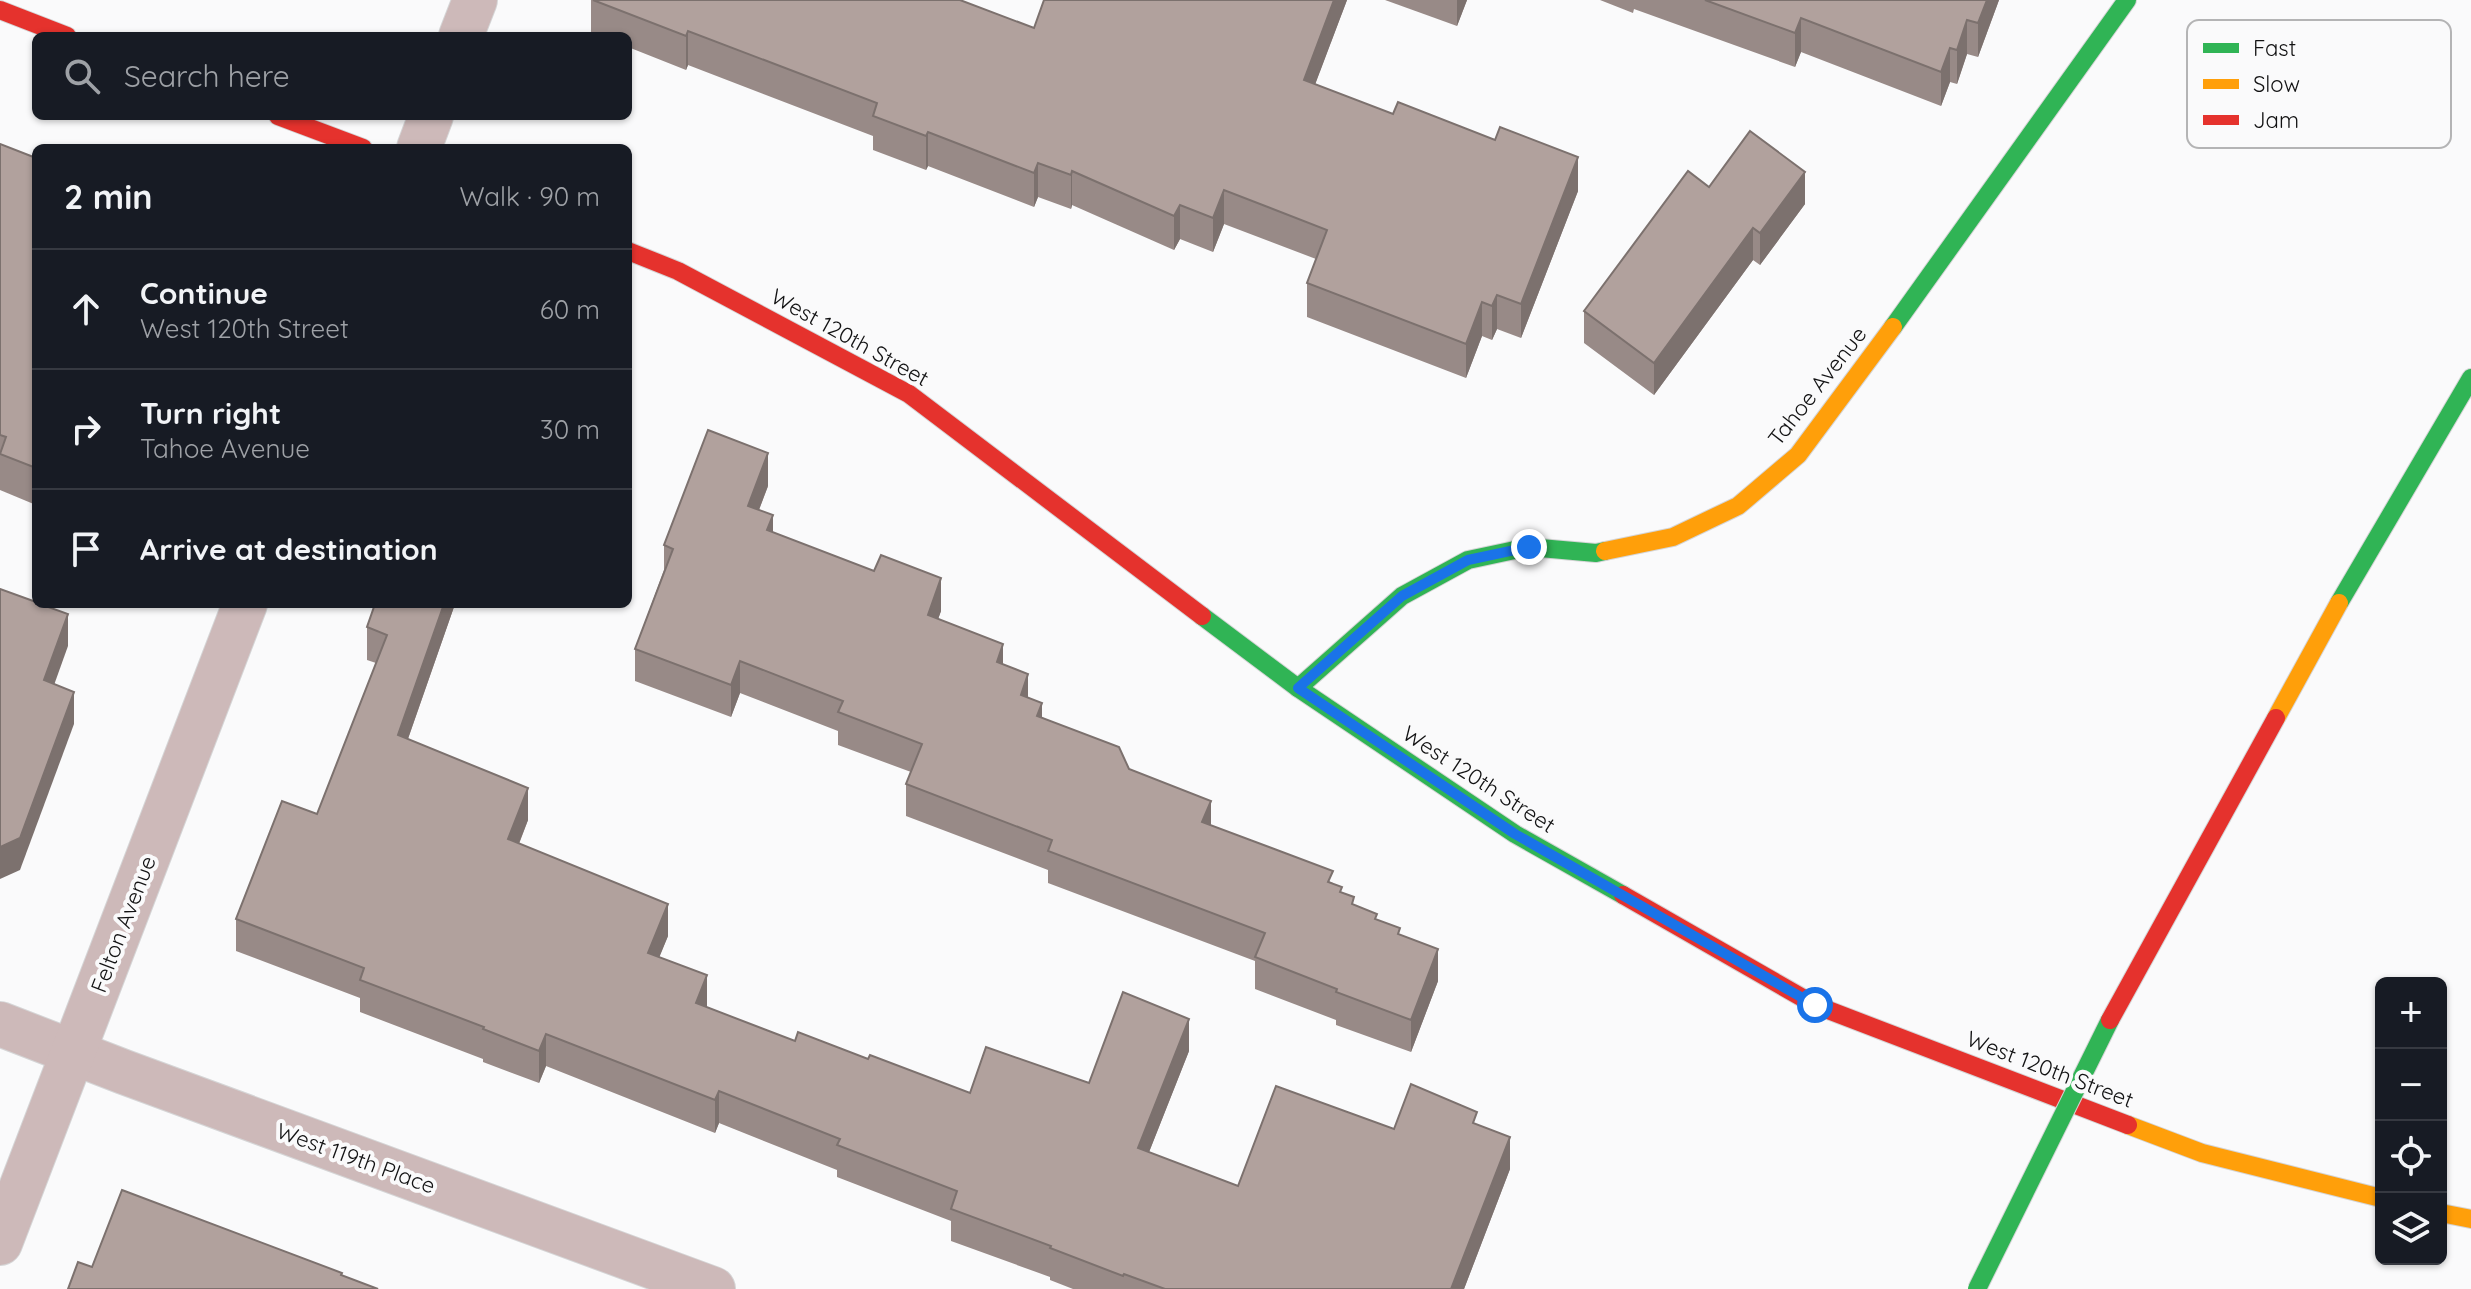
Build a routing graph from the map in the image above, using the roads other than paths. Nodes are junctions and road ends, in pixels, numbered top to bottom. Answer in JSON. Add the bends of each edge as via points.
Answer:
{"nodes":[{"id":1,"x":475,"y":0,"type":"edge"},
{"id":2,"x":2127,"y":0,"type":"edge"},
{"id":3,"x":0,"y":10,"type":"edge"},
{"id":4,"x":57,"y":32,"type":"edge"},
{"id":5,"x":463,"y":32,"type":"edge"},
{"id":6,"x":289,"y":120,"type":"edge"},
{"id":7,"x":430,"y":120,"type":"edge"},
{"id":8,"x":352,"y":144,"type":"edge"},
{"id":9,"x":420,"y":144,"type":"edge"},
{"id":10,"x":632,"y":253,"type":"edge"},
{"id":11,"x":2471,"y":378,"type":"edge"},
{"id":12,"x":243,"y":608,"type":"edge"},
{"id":13,"x":1298,"y":688,"type":"junction"},
{"id":14,"x":0,"y":1024,"type":"edge"},
{"id":15,"x":74,"y":1053,"type":"junction"},
{"id":16,"x":2375,"y":1196,"type":"edge"},
{"id":17,"x":2447,"y":1214,"type":"edge"},
{"id":18,"x":2471,"y":1219,"type":"edge"},
{"id":19,"x":0,"y":1243,"type":"edge"},
{"id":20,"x":713,"y":1289,"type":"edge"},
{"id":21,"x":1977,"y":1289,"type":"edge"}],
"edges":[{"from":1,"to":5,"type":"street"},
{"from":2,"to":13,"type":"main road","name":"Tahoe Avenue","via":[[1798,455],[1738,506],[1658,541],[1596,553],[1529,547],[1468,560],[1402,596]]},
{"from":3,"to":4,"type":"main road"},
{"from":6,"to":8,"type":"main road"},
{"from":7,"to":9,"type":"street"},
{"from":10,"to":13,"type":"main road","name":"West 120th Street","via":[[678,271],[909,394]]},
{"from":11,"to":21,"type":"main road","bridge":true,"via":[[2339,603],[2110,1020]]},
{"from":12,"to":15,"type":"street","name":"Felton Avenue"},
{"from":13,"to":16,"type":"main road","name":"West 120th Street","via":[[1515,834],[1815,1005],[2202,1153]]},
{"from":14,"to":15,"type":"street","name":"West 119th Place"},
{"from":15,"to":19,"type":"street","name":"Felton Avenue"},
{"from":15,"to":20,"type":"street","name":"West 119th Place"},
{"from":17,"to":18,"type":"main road"}]}
